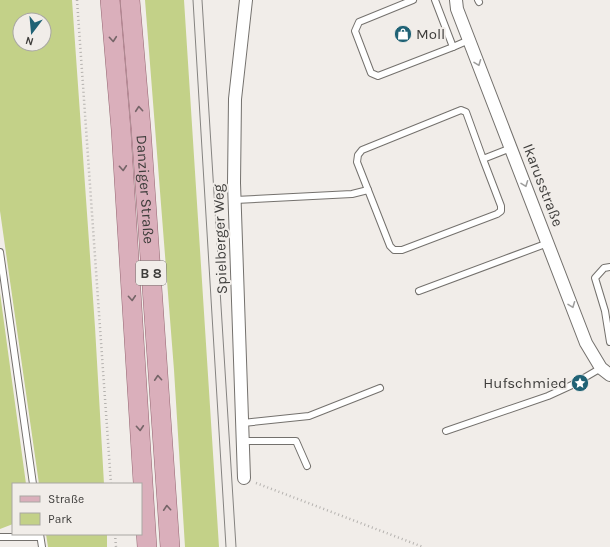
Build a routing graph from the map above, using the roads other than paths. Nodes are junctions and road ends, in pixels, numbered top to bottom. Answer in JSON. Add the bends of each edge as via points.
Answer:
{"nodes":[{"id":1,"x":110,"y":0,"type":"edge"},
{"id":2,"x":130,"y":0,"type":"edge"},
{"id":3,"x":246,"y":0,"type":"edge"},
{"id":4,"x":414,"y":0,"type":"edge"},
{"id":5,"x":435,"y":0,"type":"edge"},
{"id":6,"x":456,"y":0,"type":"edge"},
{"id":7,"x":469,"y":40,"type":"junction"},
{"id":8,"x":453,"y":47,"type":"junction"},
{"id":9,"x":512,"y":148,"type":"junction"},
{"id":10,"x":483,"y":159,"type":"junction"},
{"id":11,"x":368,"y":190,"type":"junction"},
{"id":12,"x":235,"y":200,"type":"junction"},
{"id":13,"x":548,"y":243,"type":"junction"},
{"id":14,"x":0,"y":252,"type":"edge"},
{"id":15,"x":610,"y":267,"type":"edge"},
{"id":16,"x":419,"y":291,"type":"dead end"},
{"id":17,"x":610,"y":342,"type":"edge"},
{"id":18,"x":606,"y":372,"type":"edge"},
{"id":19,"x":380,"y":388,"type":"dead end"},
{"id":20,"x":243,"y":423,"type":"junction"},
{"id":21,"x":446,"y":431,"type":"dead end"},
{"id":22,"x":243,"y":441,"type":"junction"},
{"id":23,"x":307,"y":466,"type":"dead end"},
{"id":24,"x":244,"y":478,"type":"road end"},
{"id":25,"x":33,"y":483,"type":"edge"},
{"id":26,"x":40,"y":535,"type":"edge"},
{"id":27,"x":0,"y":537,"type":"edge"},
{"id":28,"x":42,"y":547,"type":"edge"},
{"id":29,"x":147,"y":547,"type":"edge"},
{"id":30,"x":170,"y":547,"type":"edge"}],
"edges":[{"from":1,"to":29,"type":"main road","name":"Danziger Straße","number":"B 8","one_way":true,"via":[[121,130]]},
{"from":30,"to":2,"type":"main road","name":"Danziger Straße","number":"B 8","one_way":true},
{"from":3,"to":12,"type":"street","name":"Spielberger Weg","via":[[235,99]]},
{"from":4,"to":8,"type":"lane","via":[[356,25],[355,31],[371,73],[378,76]]},
{"from":5,"to":8,"type":"lane"},
{"from":6,"to":7,"type":"street","name":"Ikarusstraße"},
{"from":7,"to":8,"type":"lane"},
{"from":7,"to":9,"type":"street","name":"Ikarusstraße","one_way":true},
{"from":9,"to":10,"type":"lane"},
{"from":9,"to":13,"type":"street","name":"Ikarusstraße","one_way":true},
{"from":10,"to":11,"type":"lane","via":[[466,112],[461,110],[362,150],[358,155],[358,162]]},
{"from":10,"to":11,"type":"lane","via":[[501,211],[402,250],[394,250],[390,246]]},
{"from":11,"to":12,"type":"lane","via":[[342,195]]},
{"from":12,"to":20,"type":"street","name":"Spielberger Weg"},
{"from":13,"to":16,"type":"lane"},
{"from":13,"to":18,"type":"street","name":"Ikarusstraße","one_way":true,"via":[[586,343]]},
{"from":14,"to":25,"type":"lane"},
{"from":15,"to":17,"type":"lane","via":[[604,268],[595,278],[605,311]]},
{"from":18,"to":21,"type":"lane","via":[[548,396]]},
{"from":19,"to":20,"type":"lane","via":[[309,416]]},
{"from":20,"to":22,"type":"street","name":"Spielberger Weg"},
{"from":22,"to":23,"type":"lane","via":[[296,441]]},
{"from":22,"to":24,"type":"street","name":"Spielberger Weg"},
{"from":26,"to":27,"type":"lane"},
{"from":26,"to":28,"type":"lane"}]}
